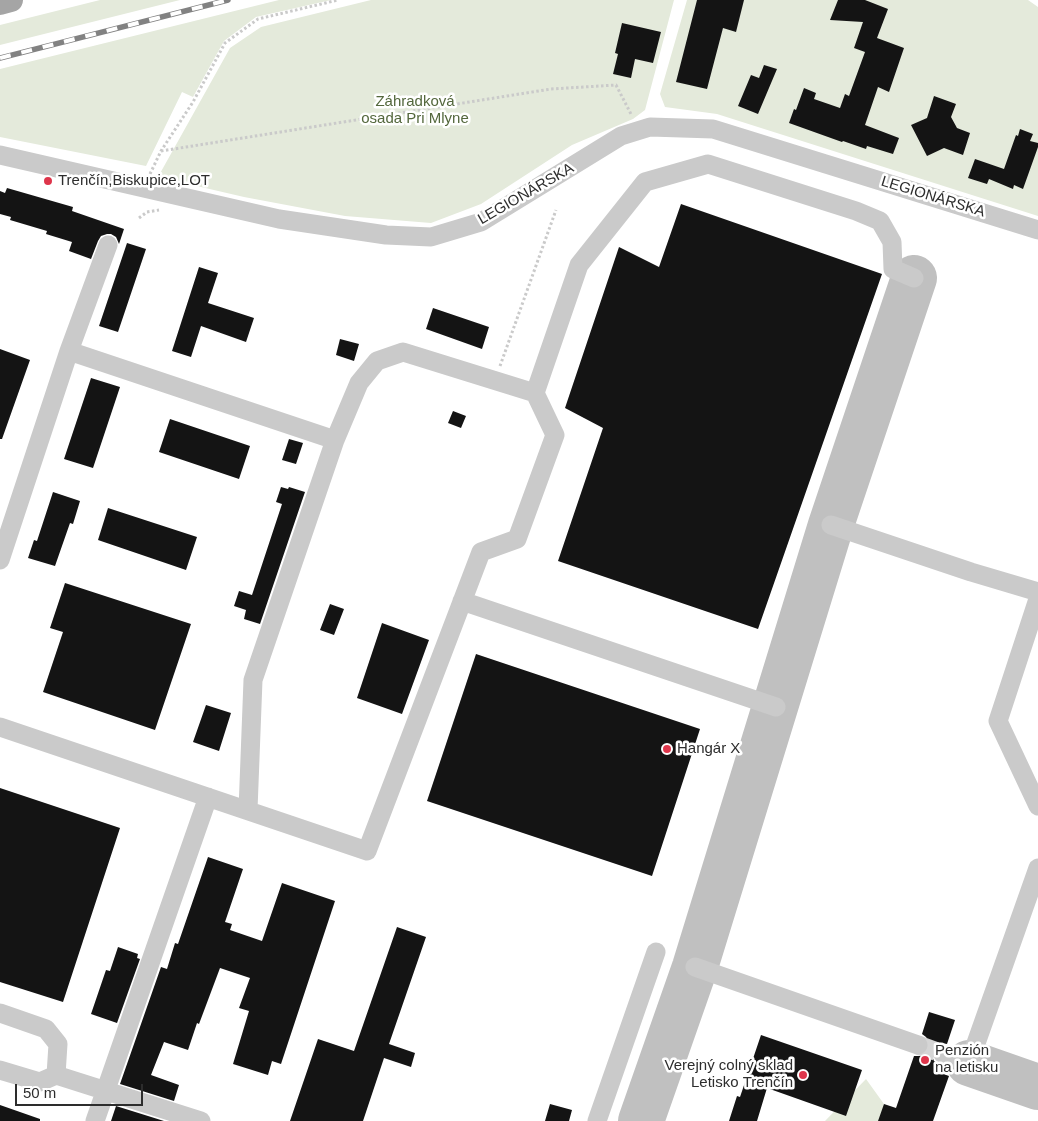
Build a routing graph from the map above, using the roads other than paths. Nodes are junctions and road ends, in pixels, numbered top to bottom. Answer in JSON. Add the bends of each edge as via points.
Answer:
{"nodes":[{"id":1,"x":11,"y":0,"type":"edge"},
{"id":2,"x":0,"y":3,"type":"edge"},
{"id":3,"x":0,"y":155,"type":"edge"},
{"id":4,"x":1038,"y":230,"type":"edge"},
{"id":5,"x":108,"y":245,"type":"dead end"},
{"id":6,"x":914,"y":278,"type":"dead end"},
{"id":7,"x":68,"y":351,"type":"junction"},
{"id":8,"x":535,"y":393,"type":"junction"},
{"id":9,"x":335,"y":440,"type":"junction"},
{"id":10,"x":831,"y":525,"type":"dead end"},
{"id":11,"x":0,"y":560,"type":"edge"},
{"id":12,"x":1038,"y":592,"type":"edge"},
{"id":13,"x":1038,"y":599,"type":"edge"},
{"id":14,"x":462,"y":601,"type":"junction"},
{"id":15,"x":776,"y":707,"type":"dead end"},
{"id":16,"x":0,"y":727,"type":"edge"},
{"id":17,"x":208,"y":797,"type":"junction"},
{"id":18,"x":1038,"y":806,"type":"edge"},
{"id":19,"x":248,"y":810,"type":"junction"},
{"id":20,"x":1038,"y":868,"type":"edge"},
{"id":21,"x":656,"y":952,"type":"dead end"},
{"id":22,"x":695,"y":967,"type":"dead end"},
{"id":23,"x":0,"y":1013,"type":"edge"},
{"id":24,"x":918,"y":1045,"type":"tunnel mouth"},
{"id":25,"x":943,"y":1054,"type":"tunnel mouth"},
{"id":26,"x":0,"y":1070,"type":"edge"},
{"id":27,"x":56,"y":1075,"type":"junction"},
{"id":28,"x":104,"y":1092,"type":"junction"},
{"id":29,"x":94,"y":1121,"type":"edge"},
{"id":30,"x":201,"y":1121,"type":"edge"},
{"id":31,"x":597,"y":1121,"type":"edge"}],
"edges":[{"from":1,"to":2,"type":"main road"},
{"from":3,"to":4,"type":"street","name":"LEGIONÁRSKA","via":[[279,219],[386,235],[431,237],[481,222],[621,136],[650,127],[713,129]]},
{"from":5,"to":7,"type":"street"},
{"from":6,"to":8,"type":"street","via":[[892,269],[892,242],[880,221],[856,211],[708,164],[645,182],[579,265]]},
{"from":7,"to":9,"type":"street"},
{"from":7,"to":11,"type":"street"},
{"from":8,"to":9,"type":"street","via":[[402,352],[377,361],[359,384]]},
{"from":8,"to":14,"type":"street","via":[[555,435],[517,539],[481,552]]},
{"from":9,"to":19,"type":"street","via":[[253,680]]},
{"from":10,"to":12,"type":"street"},
{"from":13,"to":18,"type":"street","via":[[998,721]]},
{"from":14,"to":15,"type":"street"},
{"from":14,"to":19,"type":"street","via":[[367,851]]},
{"from":16,"to":17,"type":"street"},
{"from":17,"to":19,"type":"street"},
{"from":17,"to":28,"type":"street"},
{"from":20,"to":25,"type":"street","via":[[969,1063]]},
{"from":21,"to":31,"type":"street"},
{"from":22,"to":24,"type":"street"},
{"from":23,"to":27,"type":"street","via":[[46,1029],[58,1044]]},
{"from":26,"to":27,"type":"street","via":[[40,1082]]},
{"from":27,"to":28,"type":"street"},
{"from":28,"to":29,"type":"street"},
{"from":28,"to":30,"type":"street"}]}
